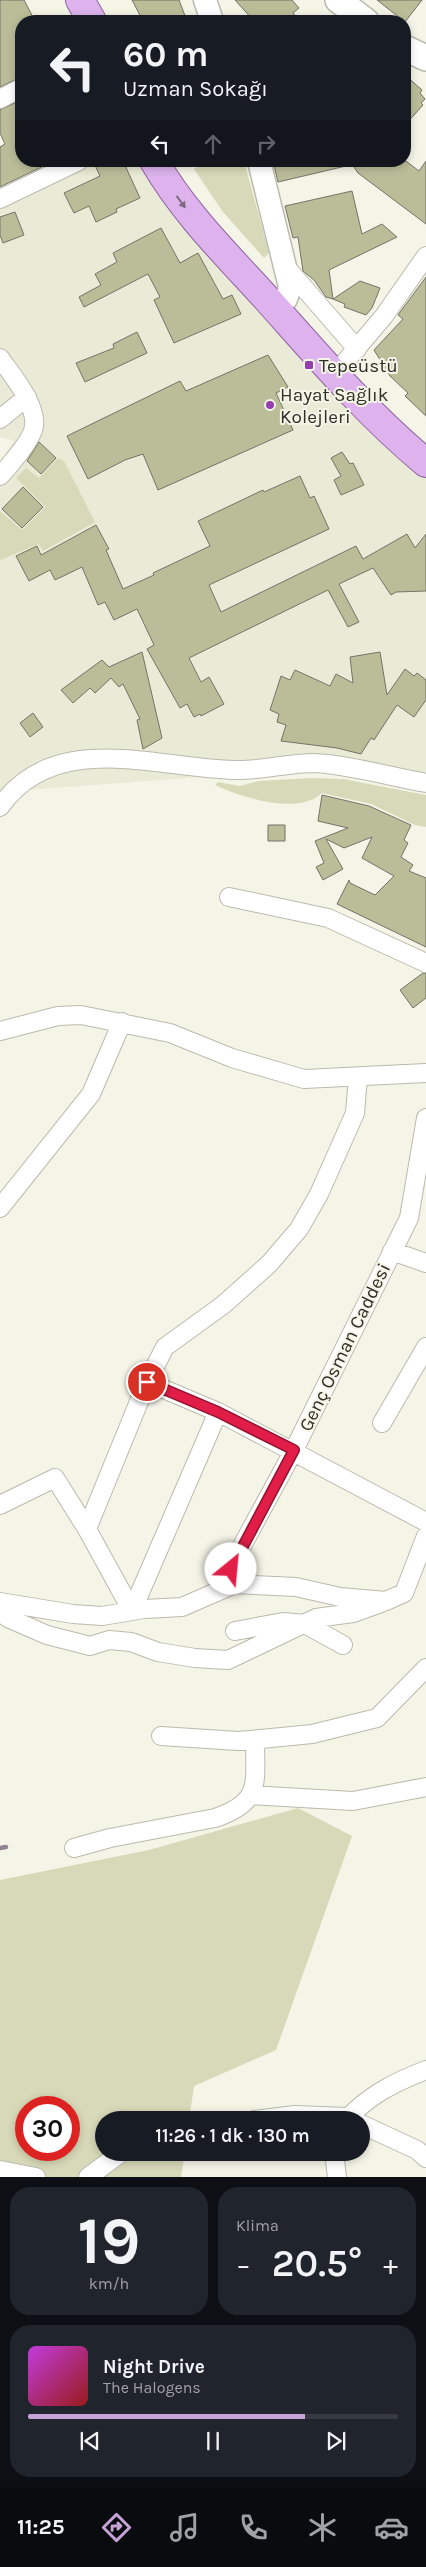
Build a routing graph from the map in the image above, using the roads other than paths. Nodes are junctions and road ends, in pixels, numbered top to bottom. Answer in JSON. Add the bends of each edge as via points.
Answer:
{"nodes":[{"id":1,"x":61,"y":0,"type":"edge"},
{"id":2,"x":80,"y":0,"type":"edge"},
{"id":3,"x":205,"y":0,"type":"edge"},
{"id":4,"x":338,"y":0,"type":"edge"},
{"id":5,"x":70,"y":15,"type":"edge"},
{"id":6,"x":89,"y":15,"type":"edge"},
{"id":7,"x":210,"y":15,"type":"edge"},
{"id":8,"x":358,"y":15,"type":"edge"},
{"id":9,"x":411,"y":51,"type":"edge"},
{"id":10,"x":426,"y":58,"type":"edge"},
{"id":11,"x":15,"y":91,"type":"edge"},
{"id":12,"x":0,"y":99,"type":"edge"},
{"id":13,"x":67,"y":167,"type":"edge"},
{"id":14,"x":158,"y":167,"type":"edge"},
{"id":15,"x":178,"y":167,"type":"edge"},
{"id":16,"x":260,"y":167,"type":"edge"},
{"id":17,"x":0,"y":199,"type":"edge"},
{"id":18,"x":426,"y":256,"type":"edge"},
{"id":19,"x":284,"y":264,"type":"junction"},
{"id":20,"x":280,"y":304,"type":"junction"},
{"id":21,"x":0,"y":358,"type":"edge"},
{"id":22,"x":344,"y":361,"type":"junction"},
{"id":23,"x":27,"y":397,"type":"junction"},
{"id":24,"x":0,"y":419,"type":"edge"},
{"id":25,"x":426,"y":443,"type":"edge"},
{"id":26,"x":426,"y":463,"type":"edge"},
{"id":27,"x":0,"y":475,"type":"edge"},
{"id":28,"x":426,"y":783,"type":"edge"},
{"id":29,"x":0,"y":807,"type":"edge"},
{"id":30,"x":229,"y":897,"type":"dead end"},
{"id":31,"x":426,"y":963,"type":"edge"},
{"id":32,"x":122,"y":1022,"type":"junction"},
{"id":33,"x":0,"y":1031,"type":"edge"},
{"id":34,"x":426,"y":1073,"type":"edge"},
{"id":35,"x":358,"y":1078,"type":"junction"},
{"id":36,"x":426,"y":1118,"type":"edge"},
{"id":37,"x":0,"y":1208,"type":"edge"},
{"id":38,"x":392,"y":1251,"type":"junction"},
{"id":39,"x":426,"y":1263,"type":"edge"},
{"id":40,"x":426,"y":1347,"type":"edge"},
{"id":41,"x":147,"y":1382,"type":"junction"},
{"id":42,"x":218,"y":1412,"type":"junction"},
{"id":43,"x":382,"y":1423,"type":"dead end"},
{"id":44,"x":294,"y":1450,"type":"junction"},
{"id":45,"x":0,"y":1505,"type":"edge"},
{"id":46,"x":426,"y":1522,"type":"edge"},
{"id":47,"x":87,"y":1529,"type":"junction"},
{"id":48,"x":426,"y":1536,"type":"edge"},
{"id":49,"x":217,"y":1592,"type":"junction"},
{"id":50,"x":386,"y":1601,"type":"junction"},
{"id":51,"x":0,"y":1602,"type":"edge"},
{"id":52,"x":132,"y":1611,"type":"junction"},
{"id":53,"x":0,"y":1612,"type":"edge"},
{"id":54,"x":305,"y":1624,"type":"junction"},
{"id":55,"x":235,"y":1631,"type":"dead end"},
{"id":56,"x":343,"y":1645,"type":"dead end"},
{"id":57,"x":426,"y":1668,"type":"edge"},
{"id":58,"x":162,"y":1736,"type":"dead end"},
{"id":59,"x":255,"y":1740,"type":"junction"},
{"id":60,"x":426,"y":1786,"type":"edge"},
{"id":61,"x":251,"y":1795,"type":"junction"},
{"id":62,"x":74,"y":1848,"type":"dead end"},
{"id":63,"x":426,"y":2070,"type":"edge"},
{"id":64,"x":359,"y":2111,"type":"edge"},
{"id":65,"x":370,"y":2128,"type":"edge"},
{"id":66,"x":426,"y":2158,"type":"edge"},
{"id":67,"x":110,"y":2161,"type":"edge"},
{"id":68,"x":335,"y":2161,"type":"edge"},
{"id":69,"x":0,"y":2170,"type":"edge"},
{"id":70,"x":36,"y":2177,"type":"edge"},
{"id":71,"x":88,"y":2177,"type":"edge"},
{"id":72,"x":337,"y":2177,"type":"edge"}],
"edges":[{"from":1,"to":5,"type":"main road"},
{"from":2,"to":6,"type":"main road"},
{"from":3,"to":7,"type":"street"},
{"from":4,"to":8,"type":"main road"},
{"from":9,"to":10,"type":"main road"},
{"from":11,"to":12,"type":"street"},
{"from":13,"to":17,"type":"street"},
{"from":14,"to":20,"type":"main road","one_way":true,"via":[[188,211]]},
{"from":15,"to":20,"type":"main road"},
{"from":16,"to":19,"type":"street"},
{"from":18,"to":22,"type":"street","via":[[384,316]]},
{"from":19,"to":20,"type":"street","via":[[290,287]]},
{"from":19,"to":22,"type":"street"},
{"from":20,"to":22,"type":"main road"},
{"from":21,"to":23,"type":"street"},
{"from":22,"to":25,"type":"main road"},
{"from":22,"to":26,"type":"main road","via":[[382,426]]},
{"from":23,"to":24,"type":"street"},
{"from":23,"to":27,"type":"street","via":[[34,426],[30,437]]},
{"from":28,"to":29,"type":"street","via":[[313,763],[233,770],[90,757],[54,765],[26,778],[10,792]]},
{"from":30,"to":31,"type":"street","via":[[328,918]]},
{"from":32,"to":33,"type":"street","via":[[81,1015],[58,1016]]},
{"from":32,"to":35,"type":"street","via":[[170,1033],[232,1058],[304,1079]]},
{"from":32,"to":37,"type":"street","via":[[91,1094]]},
{"from":34,"to":35,"type":"street"},
{"from":35,"to":41,"type":"street","via":[[355,1113],[319,1194],[299,1229],[269,1264],[223,1305],[165,1347]]},
{"from":36,"to":38,"type":"street","name":"Genç Osman Caddesi","via":[[409,1218]]},
{"from":38,"to":39,"type":"street"},
{"from":38,"to":44,"type":"street","name":"Genç Osman Caddesi"},
{"from":40,"to":43,"type":"street"},
{"from":41,"to":42,"type":"street"},
{"from":41,"to":47,"type":"street"},
{"from":42,"to":44,"type":"street"},
{"from":42,"to":52,"type":"street"},
{"from":44,"to":46,"type":"street"},
{"from":44,"to":49,"type":"street","name":"Genç Osman Caddesi"},
{"from":45,"to":47,"type":"street","via":[[55,1478]]},
{"from":47,"to":52,"type":"street"},
{"from":48,"to":50,"type":"street","via":[[404,1593]]},
{"from":49,"to":50,"type":"street","via":[[235,1584],[296,1587],[340,1597]]},
{"from":49,"to":52,"type":"street","via":[[182,1607]]},
{"from":50,"to":54,"type":"street","via":[[353,1613],[316,1618]]},
{"from":51,"to":52,"type":"street","via":[[102,1616]]},
{"from":53,"to":54,"type":"street","via":[[47,1636],[90,1646],[109,1640],[130,1642],[158,1652],[228,1660]]},
{"from":54,"to":55,"type":"street","via":[[283,1622]]},
{"from":54,"to":56,"type":"street"},
{"from":57,"to":59,"type":"street","via":[[377,1718],[312,1734]]},
{"from":58,"to":59,"type":"street"},
{"from":59,"to":61,"type":"street","via":[[255,1789]]},
{"from":60,"to":61,"type":"street","via":[[353,1801]]},
{"from":61,"to":62,"type":"street","via":[[245,1803],[215,1818]]},
{"from":63,"to":64,"type":"street","via":[[391,2084],[368,2098]]},
{"from":65,"to":66,"type":"street","via":[[417,2150]]},
{"from":67,"to":71,"type":"street"},
{"from":68,"to":72,"type":"street"},
{"from":69,"to":70,"type":"street"}]}
